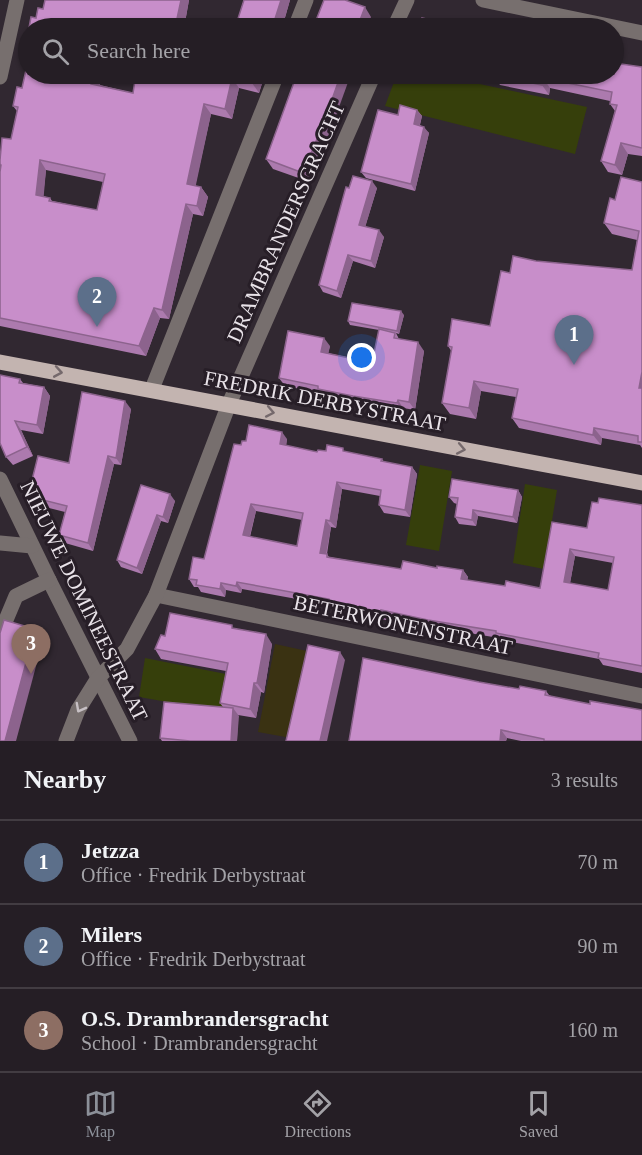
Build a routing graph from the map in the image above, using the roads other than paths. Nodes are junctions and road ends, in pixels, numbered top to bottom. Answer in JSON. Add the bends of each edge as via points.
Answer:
{"nodes":[{"id":1,"x":17,"y":0,"type":"edge"},
{"id":2,"x":306,"y":0,"type":"edge"},
{"id":3,"x":407,"y":0,"type":"edge"},
{"id":4,"x":483,"y":0,"type":"edge"},
{"id":5,"x":299,"y":18,"type":"edge"},
{"id":6,"x":399,"y":18,"type":"edge"},
{"id":7,"x":570,"y":18,"type":"edge"},
{"id":8,"x":624,"y":29,"type":"edge"},
{"id":9,"x":642,"y":33,"type":"edge"},
{"id":10,"x":0,"y":77,"type":"edge"},
{"id":11,"x":273,"y":84,"type":"edge"},
{"id":12,"x":370,"y":84,"type":"edge"},
{"id":13,"x":0,"y":362,"type":"edge"},
{"id":14,"x":152,"y":389,"type":"junction"},
{"id":15,"x":229,"y":404,"type":"junction"},
{"id":16,"x":0,"y":479,"type":"edge"},
{"id":17,"x":642,"y":483,"type":"edge"},
{"id":18,"x":0,"y":543,"type":"edge"},
{"id":19,"x":32,"y":546,"type":"junction"},
{"id":20,"x":49,"y":580,"type":"junction"},
{"id":21,"x":156,"y":595,"type":"junction"},
{"id":22,"x":0,"y":634,"type":"edge"},
{"id":23,"x":98,"y":678,"type":"junction"},
{"id":24,"x":642,"y":696,"type":"edge"},
{"id":25,"x":66,"y":741,"type":"edge"},
{"id":26,"x":130,"y":741,"type":"edge"}],
"edges":[{"from":1,"to":10,"type":"street"},
{"from":2,"to":5,"type":"street"},
{"from":3,"to":6,"type":"street"},
{"from":4,"to":7,"type":"street"},
{"from":8,"to":9,"type":"street"},
{"from":11,"to":14,"type":"street"},
{"from":12,"to":15,"type":"street","name":"DRAMBRANDERSGRACHT"},
{"from":13,"to":14,"type":"main road","name":"FREDRIK DERBYSTRAAT","one_way":true},
{"from":14,"to":15,"type":"main road","name":"FREDRIK DERBYSTRAAT"},
{"from":15,"to":17,"type":"main road","name":"FREDRIK DERBYSTRAAT","one_way":true},
{"from":15,"to":21,"type":"street","name":"DRAMBRANDERSGRACHT"},
{"from":16,"to":19,"type":"street","name":"NIEUWE DOMINEESTRAAT"},
{"from":18,"to":19,"type":"street"},
{"from":19,"to":20,"type":"street","name":"NIEUWE DOMINEESTRAAT"},
{"from":20,"to":22,"type":"street","via":[[16,596]]},
{"from":20,"to":23,"type":"street","name":"NIEUWE DOMINEESTRAAT"},
{"from":21,"to":23,"type":"street","name":"DRAMBRANDERSGRACHT","via":[[127,649]]},
{"from":21,"to":24,"type":"street","name":"BETERWONENSTRAAT"},
{"from":23,"to":25,"type":"street","name":"DRAMBRANDERSGRACHT","one_way":true,"via":[[78,710]]},
{"from":23,"to":26,"type":"street","name":"NIEUWE DOMINEESTRAAT"}]}
